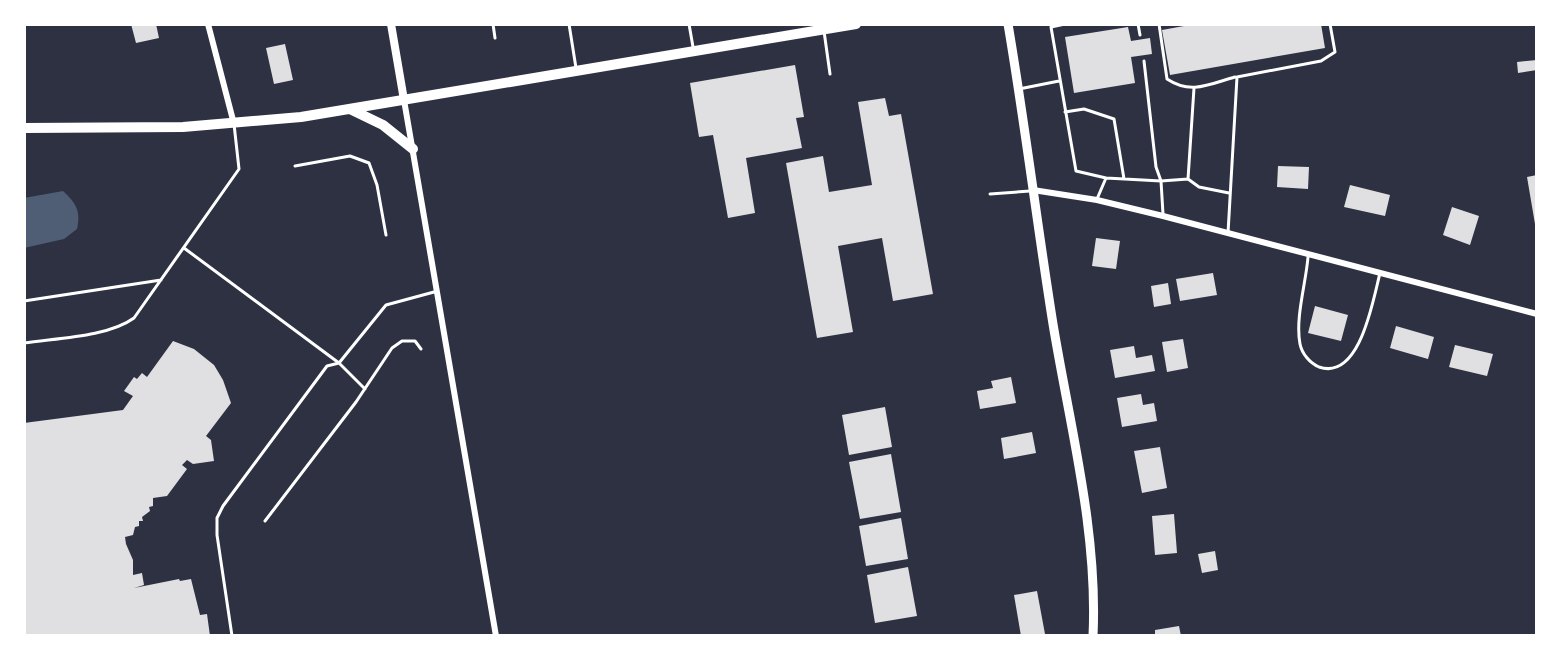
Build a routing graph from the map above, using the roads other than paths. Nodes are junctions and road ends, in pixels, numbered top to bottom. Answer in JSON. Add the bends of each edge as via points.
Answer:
{"nodes":[{"id":1,"x":208,"y":24,"type":"edge"},
{"id":2,"x":391,"y":24,"type":"edge"},
{"id":3,"x":493,"y":24,"type":"edge"},
{"id":4,"x":569,"y":24,"type":"edge"},
{"id":5,"x":689,"y":24,"type":"edge"},
{"id":6,"x":856,"y":24,"type":"edge"},
{"id":7,"x":1008,"y":24,"type":"edge"},
{"id":8,"x":1065,"y":24,"type":"edge"},
{"id":9,"x":1138,"y":24,"type":"edge"},
{"id":10,"x":1159,"y":24,"type":"edge"},
{"id":11,"x":1330,"y":24,"type":"edge"},
{"id":12,"x":823,"y":27,"type":"edge"},
{"id":13,"x":1140,"y":35,"type":"dead end"},
{"id":14,"x":495,"y":38,"type":"dead end"},
{"id":15,"x":694,"y":51,"type":"junction"},
{"id":16,"x":1144,"y":61,"type":"dead end"},
{"id":17,"x":577,"y":71,"type":"junction"},
{"id":18,"x":830,"y":74,"type":"dead end"},
{"id":19,"x":1237,"y":77,"type":"junction"},
{"id":20,"x":1060,"y":81,"type":"junction"},
{"id":21,"x":1194,"y":88,"type":"junction"},
{"id":22,"x":1019,"y":89,"type":"junction"},
{"id":23,"x":404,"y":100,"type":"junction"},
{"id":24,"x":350,"y":109,"type":"junction"},
{"id":25,"x":1065,"y":112,"type":"junction"},
{"id":26,"x":234,"y":124,"type":"junction"},
{"id":27,"x":24,"y":128,"type":"edge"},
{"id":28,"x":413,"y":149,"type":"junction"},
{"id":29,"x":295,"y":166,"type":"dead end"},
{"id":30,"x":1106,"y":178,"type":"junction"},
{"id":31,"x":1124,"y":179,"type":"junction"},
{"id":32,"x":1188,"y":179,"type":"junction"},
{"id":33,"x":1161,"y":181,"type":"junction"},
{"id":34,"x":1033,"y":190,"type":"junction"},
{"id":35,"x":1229,"y":193,"type":"junction"},
{"id":36,"x":990,"y":194,"type":"dead end"},
{"id":37,"x":1097,"y":200,"type":"junction"},
{"id":38,"x":1163,"y":216,"type":"junction"},
{"id":39,"x":1228,"y":234,"type":"junction"},
{"id":40,"x":386,"y":235,"type":"dead end"},
{"id":41,"x":184,"y":248,"type":"junction"},
{"id":42,"x":1308,"y":254,"type":"junction"},
{"id":43,"x":1380,"y":273,"type":"junction"},
{"id":44,"x":161,"y":280,"type":"junction"},
{"id":45,"x":438,"y":291,"type":"junction"},
{"id":46,"x":24,"y":301,"type":"edge"},
{"id":47,"x":1537,"y":314,"type":"edge"},
{"id":48,"x":24,"y":343,"type":"edge"},
{"id":49,"x":421,"y":349,"type":"dead end"},
{"id":50,"x":339,"y":363,"type":"junction"},
{"id":51,"x":365,"y":389,"type":"junction"},
{"id":52,"x":265,"y":521,"type":"dead end"},
{"id":53,"x":232,"y":636,"type":"edge"},
{"id":54,"x":496,"y":636,"type":"edge"},
{"id":55,"x":1093,"y":636,"type":"edge"}],
"edges":[{"from":1,"to":26,"type":"street"},
{"from":2,"to":23,"type":"street"},
{"from":3,"to":14,"type":"lane"},
{"from":4,"to":17,"type":"lane"},
{"from":5,"to":15,"type":"lane"},
{"from":6,"to":12,"type":"main road"},
{"from":7,"to":22,"type":"main road"},
{"from":8,"to":20,"type":"lane","via":[[1051,27]]},
{"from":9,"to":13,"type":"lane"},
{"from":10,"to":21,"type":"lane","via":[[1167,79]]},
{"from":11,"to":19,"type":"lane","via":[[1335,52],[1321,61]]},
{"from":12,"to":15,"type":"main road"},
{"from":12,"to":18,"type":"lane"},
{"from":15,"to":17,"type":"main road"},
{"from":16,"to":33,"type":"lane"},
{"from":17,"to":23,"type":"main road"},
{"from":19,"to":21,"type":"lane"},
{"from":19,"to":35,"type":"lane"},
{"from":20,"to":22,"type":"lane"},
{"from":20,"to":25,"type":"lane"},
{"from":21,"to":32,"type":"lane"},
{"from":22,"to":34,"type":"main road"},
{"from":23,"to":24,"type":"main road"},
{"from":23,"to":28,"type":"street"},
{"from":24,"to":26,"type":"main road"},
{"from":24,"to":28,"type":"main road","via":[[383,125]]},
{"from":25,"to":30,"type":"lane","via":[[1076,171]]},
{"from":25,"to":31,"type":"lane","via":[[1084,109],[1114,119]]},
{"from":26,"to":27,"type":"main road"},
{"from":26,"to":41,"type":"lane","via":[[239,169]]},
{"from":28,"to":45,"type":"street"},
{"from":29,"to":40,"type":"lane","via":[[350,156],[369,163]]},
{"from":30,"to":31,"type":"lane"},
{"from":30,"to":37,"type":"lane"},
{"from":31,"to":33,"type":"lane"},
{"from":32,"to":33,"type":"lane"},
{"from":32,"to":35,"type":"lane","via":[[1199,187]]},
{"from":33,"to":38,"type":"lane"},
{"from":34,"to":36,"type":"lane"},
{"from":34,"to":37,"type":"street"},
{"from":34,"to":55,"type":"main road","via":[[1088,529]]},
{"from":35,"to":39,"type":"lane"},
{"from":37,"to":38,"type":"street"},
{"from":38,"to":39,"type":"street"},
{"from":39,"to":42,"type":"street"},
{"from":41,"to":44,"type":"lane"},
{"from":41,"to":50,"type":"lane"},
{"from":42,"to":43,"type":"street"},
{"from":42,"to":43,"type":"lane","via":[[1300,345],[1310,363],[1324,368],[1338,368],[1357,348]]},
{"from":43,"to":47,"type":"street"},
{"from":44,"to":46,"type":"lane"},
{"from":44,"to":48,"type":"lane","via":[[123,326]]},
{"from":45,"to":50,"type":"lane","via":[[386,305]]},
{"from":45,"to":54,"type":"street"},
{"from":49,"to":51,"type":"lane","via":[[415,341],[392,348]]},
{"from":50,"to":51,"type":"lane"},
{"from":50,"to":53,"type":"lane","via":[[327,366],[217,518]]},
{"from":51,"to":52,"type":"lane"}]}
